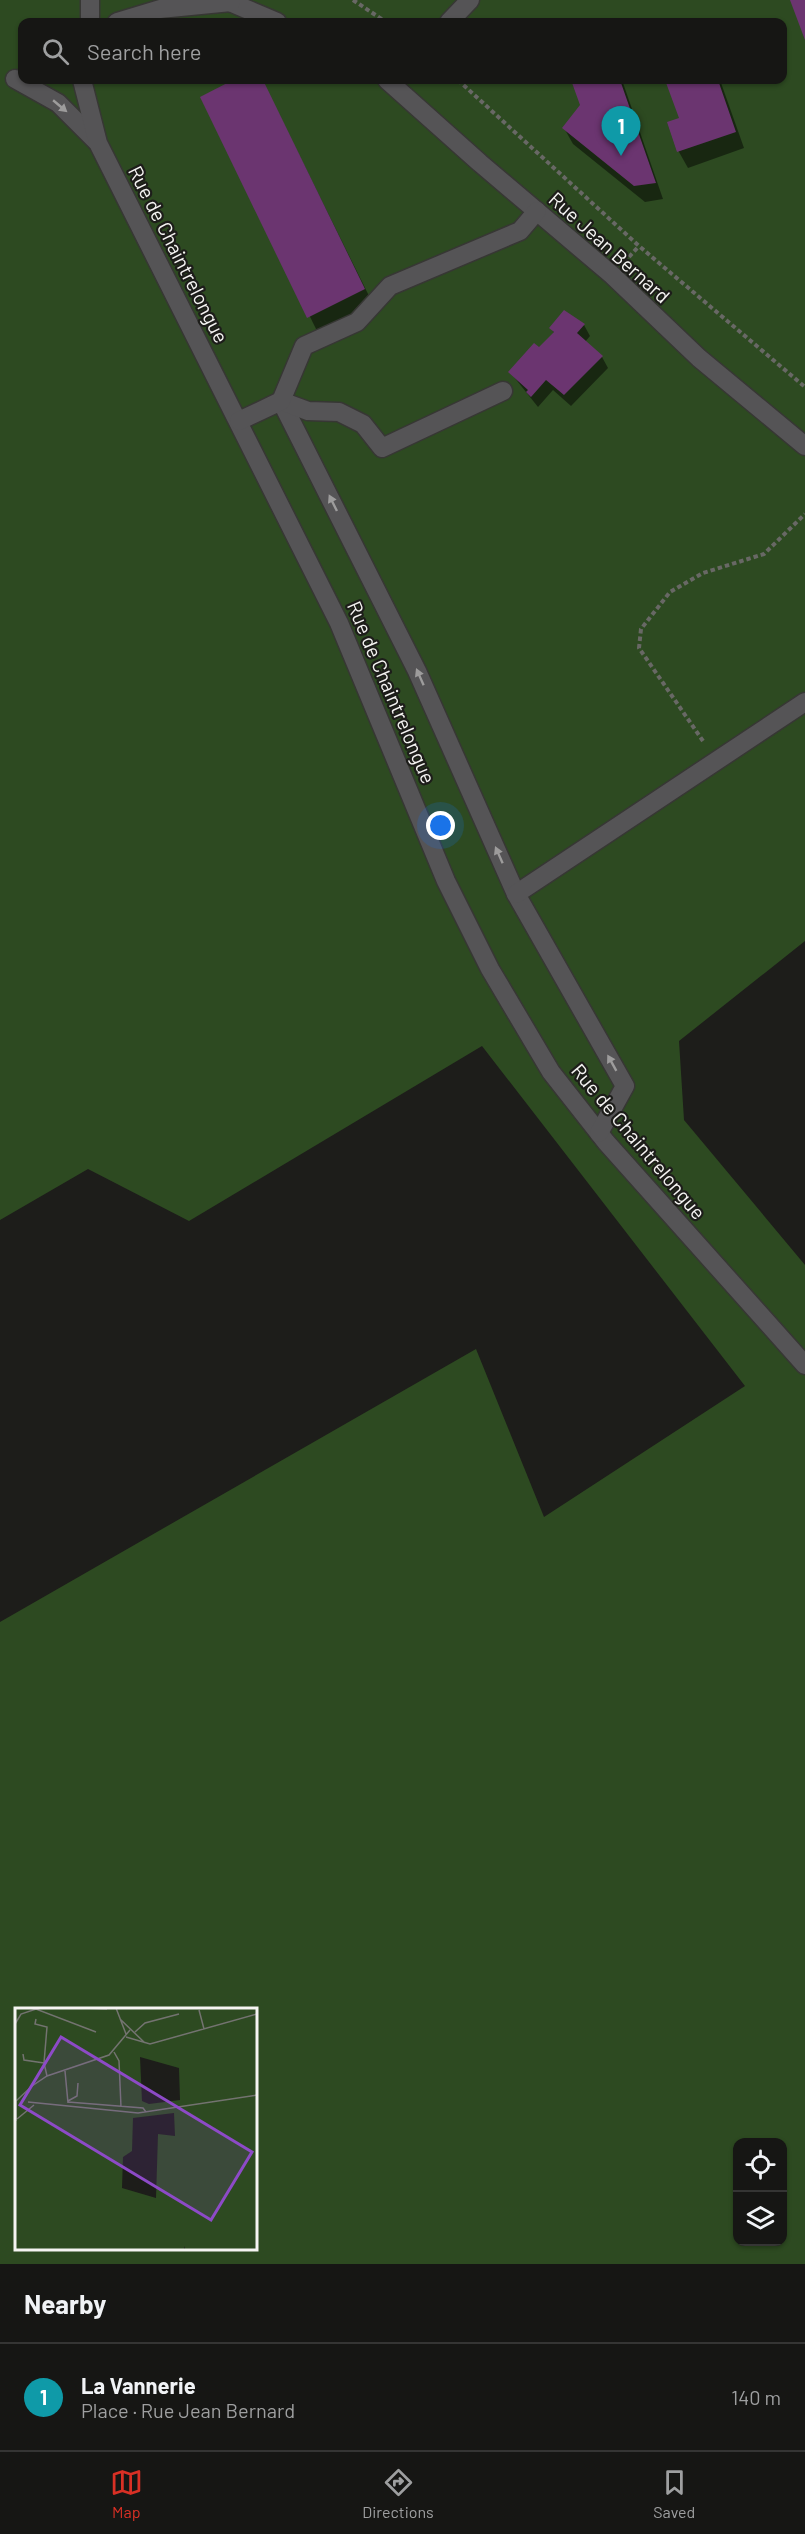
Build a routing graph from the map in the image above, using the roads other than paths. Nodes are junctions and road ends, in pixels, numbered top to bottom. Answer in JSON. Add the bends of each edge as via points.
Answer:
{"nodes":[{"id":1,"x":90,"y":0,"type":"edge"},
{"id":2,"x":470,"y":0,"type":"edge"},
{"id":3,"x":228,"y":1,"type":"edge"},
{"id":4,"x":90,"y":18,"type":"edge"},
{"id":5,"x":130,"y":18,"type":"edge"},
{"id":6,"x":268,"y":18,"type":"edge"},
{"id":7,"x":453,"y":18,"type":"edge"},
{"id":8,"x":25,"y":84,"type":"edge"},
{"id":9,"x":83,"y":84,"type":"edge"},
{"id":10,"x":398,"y":84,"type":"edge"},
{"id":11,"x":98,"y":143,"type":"junction"},
{"id":12,"x":537,"y":211,"type":"junction"},
{"id":13,"x":503,"y":391,"type":"dead end"},
{"id":14,"x":280,"y":401,"type":"junction"},
{"id":15,"x":239,"y":421,"type":"junction"},
{"id":16,"x":805,"y":446,"type":"edge"},
{"id":17,"x":805,"y":702,"type":"edge"},
{"id":18,"x":516,"y":894,"type":"junction"},
{"id":19,"x":599,"y":1133,"type":"junction"},
{"id":20,"x":805,"y":1365,"type":"edge"}],
"edges":[{"from":1,"to":4,"type":"street"},
{"from":2,"to":7,"type":"street"},
{"from":3,"to":5,"type":"street","via":[[160,9]]},
{"from":3,"to":6,"type":"street"},
{"from":8,"to":11,"type":"street","name":"Rue de Chaintrelongue","one_way":true,"via":[[58,103]]},
{"from":9,"to":11,"type":"street","name":"Rue de Chaintrelongue"},
{"from":10,"to":12,"type":"street","name":"Rue Jean Bernard","via":[[480,163]]},
{"from":11,"to":15,"type":"street","name":"Rue de Chaintrelongue"},
{"from":12,"to":14,"type":"street","via":[[520,231],[390,286],[357,322],[304,346]]},
{"from":12,"to":16,"type":"street","name":"Rue Jean Bernard","via":[[612,275],[699,358]]},
{"from":13,"to":14,"type":"street","via":[[382,448],[363,424],[339,412],[308,411]]},
{"from":14,"to":15,"type":"street"},
{"from":18,"to":14,"type":"street","one_way":true,"via":[[417,671]]},
{"from":15,"to":19,"type":"street","name":"Rue de Chaintrelongue","via":[[339,623],[446,881],[485,959],[551,1072]]},
{"from":17,"to":18,"type":"street"},
{"from":19,"to":18,"type":"street","one_way":true,"via":[[625,1086]]},
{"from":19,"to":20,"type":"street","name":"Rue de Chaintrelongue"}]}
